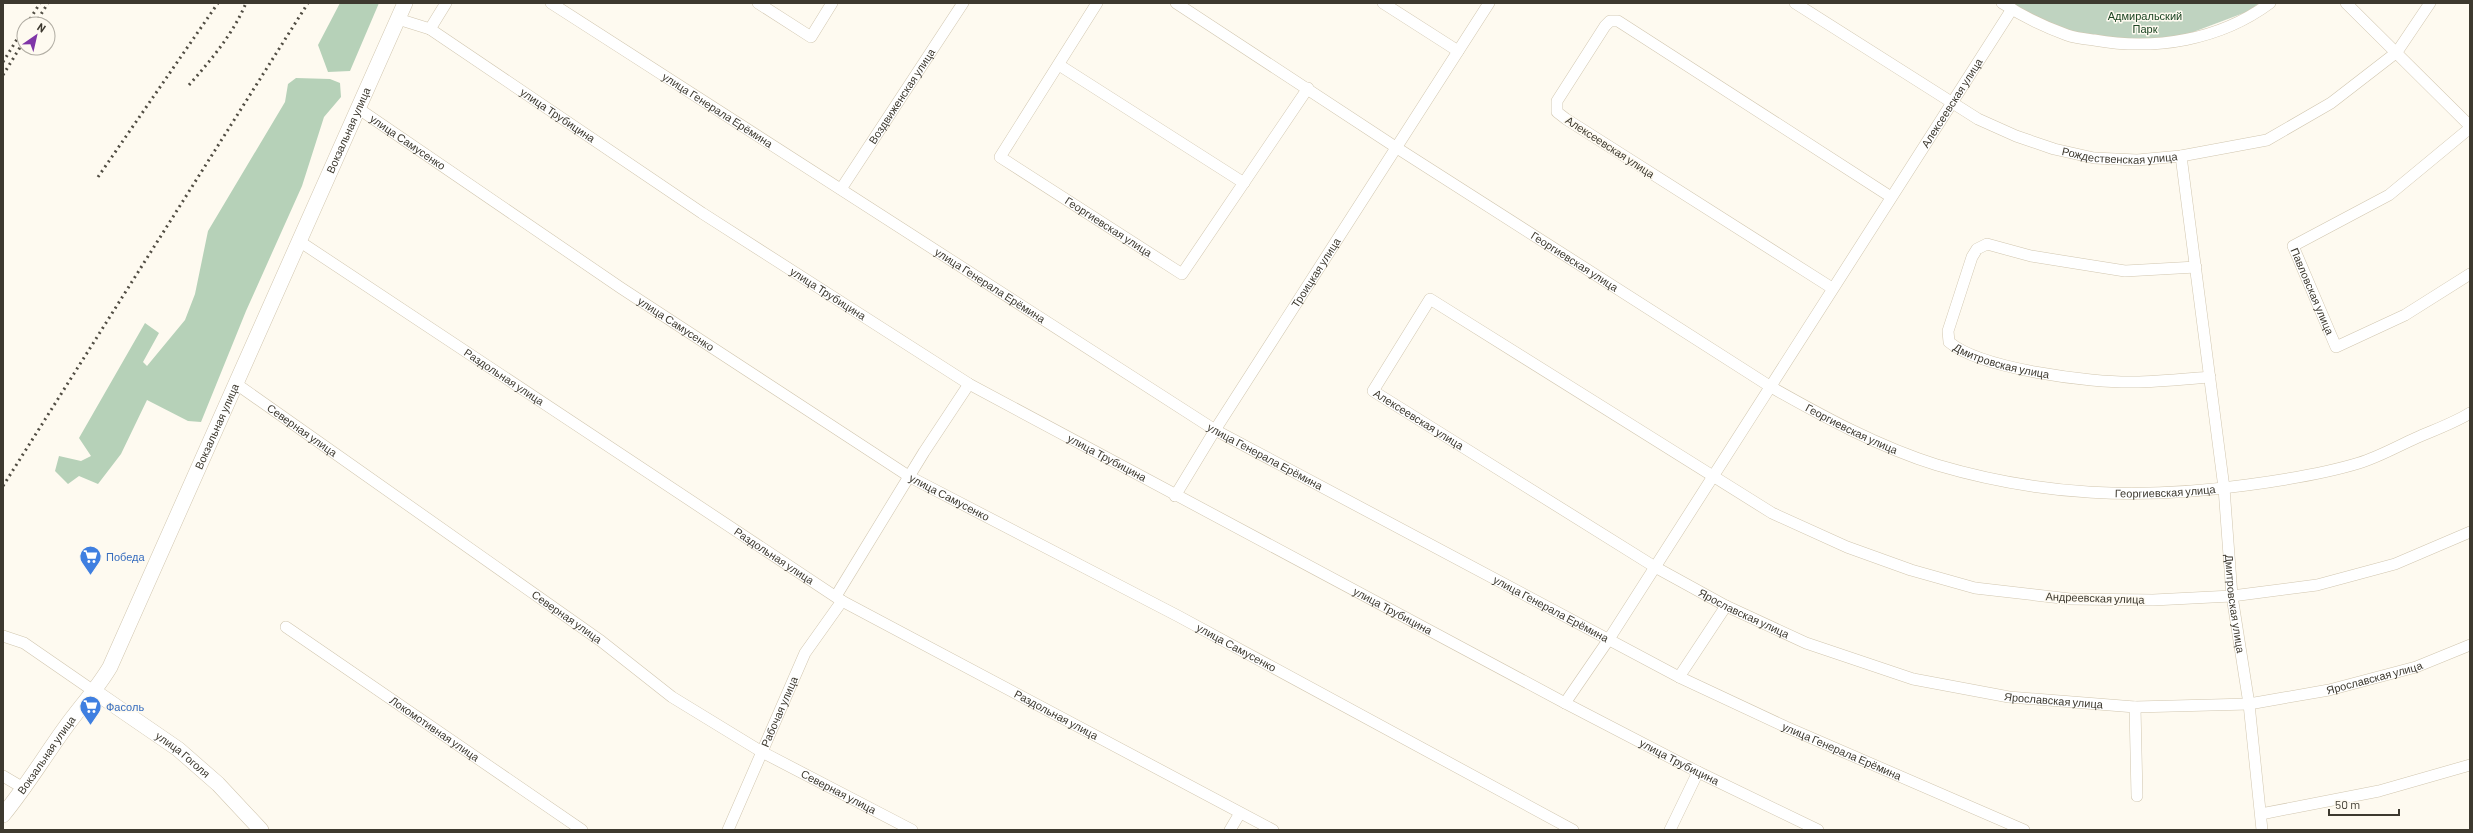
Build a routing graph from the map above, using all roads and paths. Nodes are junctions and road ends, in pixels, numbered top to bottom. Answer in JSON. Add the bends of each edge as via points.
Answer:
{"nodes":[{"id":1,"x":405,"y":3,"type":"edge"},
{"id":2,"x":446,"y":3,"type":"edge"},
{"id":3,"x":551,"y":3,"type":"edge"},
{"id":4,"x":758,"y":3,"type":"edge"},
{"id":5,"x":832,"y":3,"type":"edge"},
{"id":6,"x":963,"y":3,"type":"edge"},
{"id":7,"x":1097,"y":3,"type":"edge"},
{"id":8,"x":1176,"y":3,"type":"edge"},
{"id":9,"x":1383,"y":3,"type":"edge"},
{"id":10,"x":1490,"y":3,"type":"edge"},
{"id":11,"x":1795,"y":3,"type":"edge"},
{"id":12,"x":2002,"y":3,"type":"edge"},
{"id":13,"x":2270,"y":3,"type":"edge"},
{"id":14,"x":2346,"y":3,"type":"edge"},
{"id":15,"x":2430,"y":3,"type":"edge"},
{"id":16,"x":2012,"y":10,"type":"junction"},
{"id":17,"x":398,"y":19,"type":"junction"},
{"id":18,"x":430,"y":29,"type":"junction"},
{"id":19,"x":1458,"y":51,"type":"junction"},
{"id":20,"x":2397,"y":52,"type":"junction"},
{"id":21,"x":1059,"y":65,"type":"junction"},
{"id":22,"x":1308,"y":88,"type":"junction"},
{"id":23,"x":1950,"y":104,"type":"junction"},
{"id":24,"x":359,"y":109,"type":"junction"},
{"id":25,"x":2470,"y":127,"type":"edge"},
{"id":26,"x":1397,"y":148,"type":"junction"},
{"id":27,"x":2182,"y":156,"type":"junction"},
{"id":28,"x":1244,"y":183,"type":"junction"},
{"id":29,"x":841,"y":189,"type":"junction"},
{"id":30,"x":1891,"y":197,"type":"junction"},
{"id":31,"x":299,"y":241,"type":"junction"},
{"id":32,"x":2196,"y":267,"type":"junction"},
{"id":33,"x":2470,"y":274,"type":"edge"},
{"id":34,"x":1832,"y":288,"type":"junction"},
{"id":35,"x":2210,"y":377,"type":"junction"},
{"id":36,"x":235,"y":383,"type":"junction"},
{"id":37,"x":969,"y":384,"type":"junction"},
{"id":38,"x":1771,"y":387,"type":"junction"},
{"id":39,"x":2470,"y":413,"type":"edge"},
{"id":40,"x":1215,"y":430,"type":"junction"},
{"id":41,"x":1712,"y":476,"type":"junction"},
{"id":42,"x":910,"y":477,"type":"junction"},
{"id":43,"x":2224,"y":488,"type":"junction"},
{"id":44,"x":1176,"y":496,"type":"junction"},
{"id":45,"x":2470,"y":532,"type":"edge"},
{"id":46,"x":1654,"y":566,"type":"junction"},
{"id":47,"x":2232,"y":596,"type":"junction"},
{"id":48,"x":839,"y":598,"type":"junction"},
{"id":49,"x":1726,"y":606,"type":"junction"},
{"id":50,"x":286,"y":627,"type":"dead end"},
{"id":51,"x":3,"y":636,"type":"edge"},
{"id":52,"x":1609,"y":639,"type":"junction"},
{"id":53,"x":2470,"y":645,"type":"edge"},
{"id":54,"x":1679,"y":677,"type":"junction"},
{"id":55,"x":95,"y":692,"type":"junction"},
{"id":56,"x":1565,"y":703,"type":"junction"},
{"id":57,"x":2249,"y":704,"type":"junction"},
{"id":58,"x":2135,"y":707,"type":"junction"},
{"id":59,"x":762,"y":752,"type":"junction"},
{"id":60,"x":2470,"y":765,"type":"edge"},
{"id":61,"x":1698,"y":772,"type":"junction"},
{"id":62,"x":3,"y":776,"type":"edge"},
{"id":63,"x":25,"y":789,"type":"junction"},
{"id":64,"x":2137,"y":796,"type":"dead end"},
{"id":65,"x":1240,"y":813,"type":"junction"},
{"id":66,"x":2261,"y":814,"type":"junction"},
{"id":67,"x":3,"y":815,"type":"edge"},
{"id":68,"x":261,"y":830,"type":"edge"},
{"id":69,"x":582,"y":830,"type":"edge"},
{"id":70,"x":728,"y":830,"type":"edge"},
{"id":71,"x":912,"y":830,"type":"edge"},
{"id":72,"x":1230,"y":830,"type":"edge"},
{"id":73,"x":1273,"y":830,"type":"edge"},
{"id":74,"x":1573,"y":830,"type":"edge"},
{"id":75,"x":1670,"y":830,"type":"edge"},
{"id":76,"x":1818,"y":830,"type":"edge"},
{"id":77,"x":2024,"y":830,"type":"edge"},
{"id":78,"x":2262,"y":830,"type":"edge"}],
"edges":[{"from":1,"to":17,"type":"main road","name":"Вокзальная улица"},
{"from":2,"to":18,"type":"street"},
{"from":3,"to":29,"type":"street","name":"улица Генерала Ерёмина"},
{"from":4,"to":5,"type":"street","via":[[811,37]]},
{"from":6,"to":29,"type":"street","name":"Воздвиженская улица"},
{"from":7,"to":21,"type":"street","name":"Георгиевская улица"},
{"from":8,"to":22,"type":"street","name":"Георгиевская улица"},
{"from":9,"to":19,"type":"street"},
{"from":10,"to":19,"type":"street","name":"Троицкая улица"},
{"from":11,"to":23,"type":"street","name":"Рождественская улица"},
{"from":12,"to":16,"type":"street"},
{"from":13,"to":16,"type":"street","via":[[2256,13],[2202,37],[2149,45],[2068,36]]},
{"from":14,"to":20,"type":"street","name":"Павловская улица"},
{"from":15,"to":20,"type":"street","name":"Рождественская улица"},
{"from":16,"to":23,"type":"street","name":"Алексеевская улица"},
{"from":17,"to":18,"type":"street"},
{"from":17,"to":24,"type":"main road","name":"Вокзальная улица"},
{"from":18,"to":37,"type":"street","name":"улица Трубицина","via":[[702,213]]},
{"from":19,"to":26,"type":"street","name":"Троицкая улица"},
{"from":20,"to":25,"type":"street","name":"Павловская улица"},
{"from":20,"to":27,"type":"street","name":"Рождественская улица","via":[[2331,103],[2267,140]]},
{"from":21,"to":28,"type":"street"},
{"from":21,"to":28,"type":"street","name":"Георгиевская улица","via":[[1000,157],[1175,270],[1182,274]]},
{"from":22,"to":26,"type":"street","name":"Георгиевская улица"},
{"from":22,"to":28,"type":"street","name":"Георгиевская улица"},
{"from":23,"to":27,"type":"street","name":"Рождественская улица","via":[[2016,136],[2094,158],[2136,160]]},
{"from":23,"to":30,"type":"street","name":"Алексеевская улица"},
{"from":24,"to":31,"type":"main road","name":"Вокзальная улица"},
{"from":24,"to":42,"type":"street","name":"улица Самусенко","via":[[621,288]]},
{"from":25,"to":33,"type":"street","name":"Павловская улица","via":[[2389,195],[2293,246],[2336,347],[2405,315]]},
{"from":26,"to":38,"type":"street","name":"Георгиевская улица"},
{"from":26,"to":40,"type":"street","name":"Троицкая улица"},
{"from":27,"to":32,"type":"street","name":"Дмитровская улица"},
{"from":29,"to":40,"type":"street","name":"улица Генерала Ерёмина"},
{"from":30,"to":34,"type":"street","name":"Алексеевская улица"},
{"from":30,"to":34,"type":"street","name":"Алексеевская улица","via":[[1618,21],[1610,21],[1605,26],[1557,101],[1558,112]]},
{"from":31,"to":36,"type":"main road","name":"Вокзальная улица"},
{"from":31,"to":48,"type":"street","name":"Раздольная улица"},
{"from":32,"to":35,"type":"street","name":"Дмитровская улица"},
{"from":32,"to":35,"type":"street","name":"Дмитровская улица","via":[[2125,272],[2031,256],[1987,244],[1977,249],[1972,257],[1948,331],[1949,342],[1959,351],[2017,368],[2077,378],[2133,382]]},
{"from":34,"to":38,"type":"street","name":"Алексеевская улица"},
{"from":35,"to":43,"type":"street","name":"Дмитровская улица"},
{"from":36,"to":55,"type":"main road","name":"Вокзальная улица","via":[[110,667]]},
{"from":36,"to":59,"type":"street","name":"Северная улица","via":[[602,641],[672,697]]},
{"from":37,"to":42,"type":"street","name":"Рабочая улица"},
{"from":37,"to":44,"type":"street","name":"улица Трубицина"},
{"from":38,"to":41,"type":"street","name":"Алексеевская улица"},
{"from":38,"to":43,"type":"street","name":"Георгиевская улица","via":[[1819,414],[1889,446],[1936,464],[2000,481],[2107,494],[2166,494]]},
{"from":39,"to":43,"type":"street","name":"Георгиевская улица","via":[[2360,463],[2280,481]]},
{"from":40,"to":44,"type":"street","name":"Троицкая улица"},
{"from":40,"to":52,"type":"street","name":"улица Генерала Ерёмина"},
{"from":41,"to":46,"type":"street","name":"Алексеевская улица"},
{"from":41,"to":46,"type":"street","name":"Алексеевская улица","via":[[1430,299],[1373,391]]},
{"from":41,"to":47,"type":"street","name":"Андреевская улица","via":[[1772,513],[1847,547],[1911,570],[1975,588],[2070,599],[2153,600]]},
{"from":42,"to":48,"type":"street","name":"Рабочая улица"},
{"from":42,"to":74,"type":"street","name":"улица Самусенко","via":[[1178,616]]},
{"from":43,"to":47,"type":"street","name":"Дмитровская улица"},
{"from":44,"to":56,"type":"street","name":"улица Трубицина"},
{"from":45,"to":47,"type":"street","name":"Андреевская улица","via":[[2395,564],[2317,585]]},
{"from":46,"to":49,"type":"street","name":"Ярославская улица"},
{"from":46,"to":52,"type":"street","name":"Алексеевская улица"},
{"from":47,"to":57,"type":"street","name":"Дмитровская улица"},
{"from":48,"to":59,"type":"street","name":"Рабочая улица","via":[[805,653]]},
{"from":48,"to":65,"type":"street","name":"Раздольная улица"},
{"from":49,"to":54,"type":"street"},
{"from":49,"to":58,"type":"street","name":"Ярославская улица","via":[[1806,643],[1913,679],[2010,697]]},
{"from":50,"to":69,"type":"street","name":"Локомотивная улица"},
{"from":51,"to":55,"type":"street","via":[[24,643]]},
{"from":52,"to":54,"type":"street","name":"улица Генерала Ерёмина"},
{"from":52,"to":56,"type":"street","name":"Алексеевская улица"},
{"from":53,"to":57,"type":"street","name":"Ярославская улица","via":[[2409,668],[2329,690]]},
{"from":54,"to":77,"type":"street","name":"улица Генерала Ерёмина","via":[[1786,727]]},
{"from":55,"to":63,"type":"main road","name":"Вокзальная улица","via":[[65,728]]},
{"from":55,"to":68,"type":"main road","name":"улица Гоголя","via":[[178,749],[218,784]]},
{"from":56,"to":61,"type":"street","name":"улица Трубицина"},
{"from":57,"to":58,"type":"street","name":"Ярославская улица"},
{"from":57,"to":66,"type":"street","name":"Дмитровская улица"},
{"from":58,"to":64,"type":"street"},
{"from":59,"to":70,"type":"street","name":"Рабочая улица"},
{"from":59,"to":71,"type":"street","name":"Северная улица"},
{"from":60,"to":66,"type":"street","via":[[2378,791]]},
{"from":61,"to":75,"type":"street"},
{"from":61,"to":76,"type":"street","name":"улица Трубицина"},
{"from":62,"to":63,"type":"street"},
{"from":63,"to":67,"type":"main road","name":"Вокзальная улица"},
{"from":65,"to":72,"type":"street"},
{"from":65,"to":73,"type":"street","name":"Раздольная улица"},
{"from":66,"to":78,"type":"street","name":"Дмитровская улица"}]}
